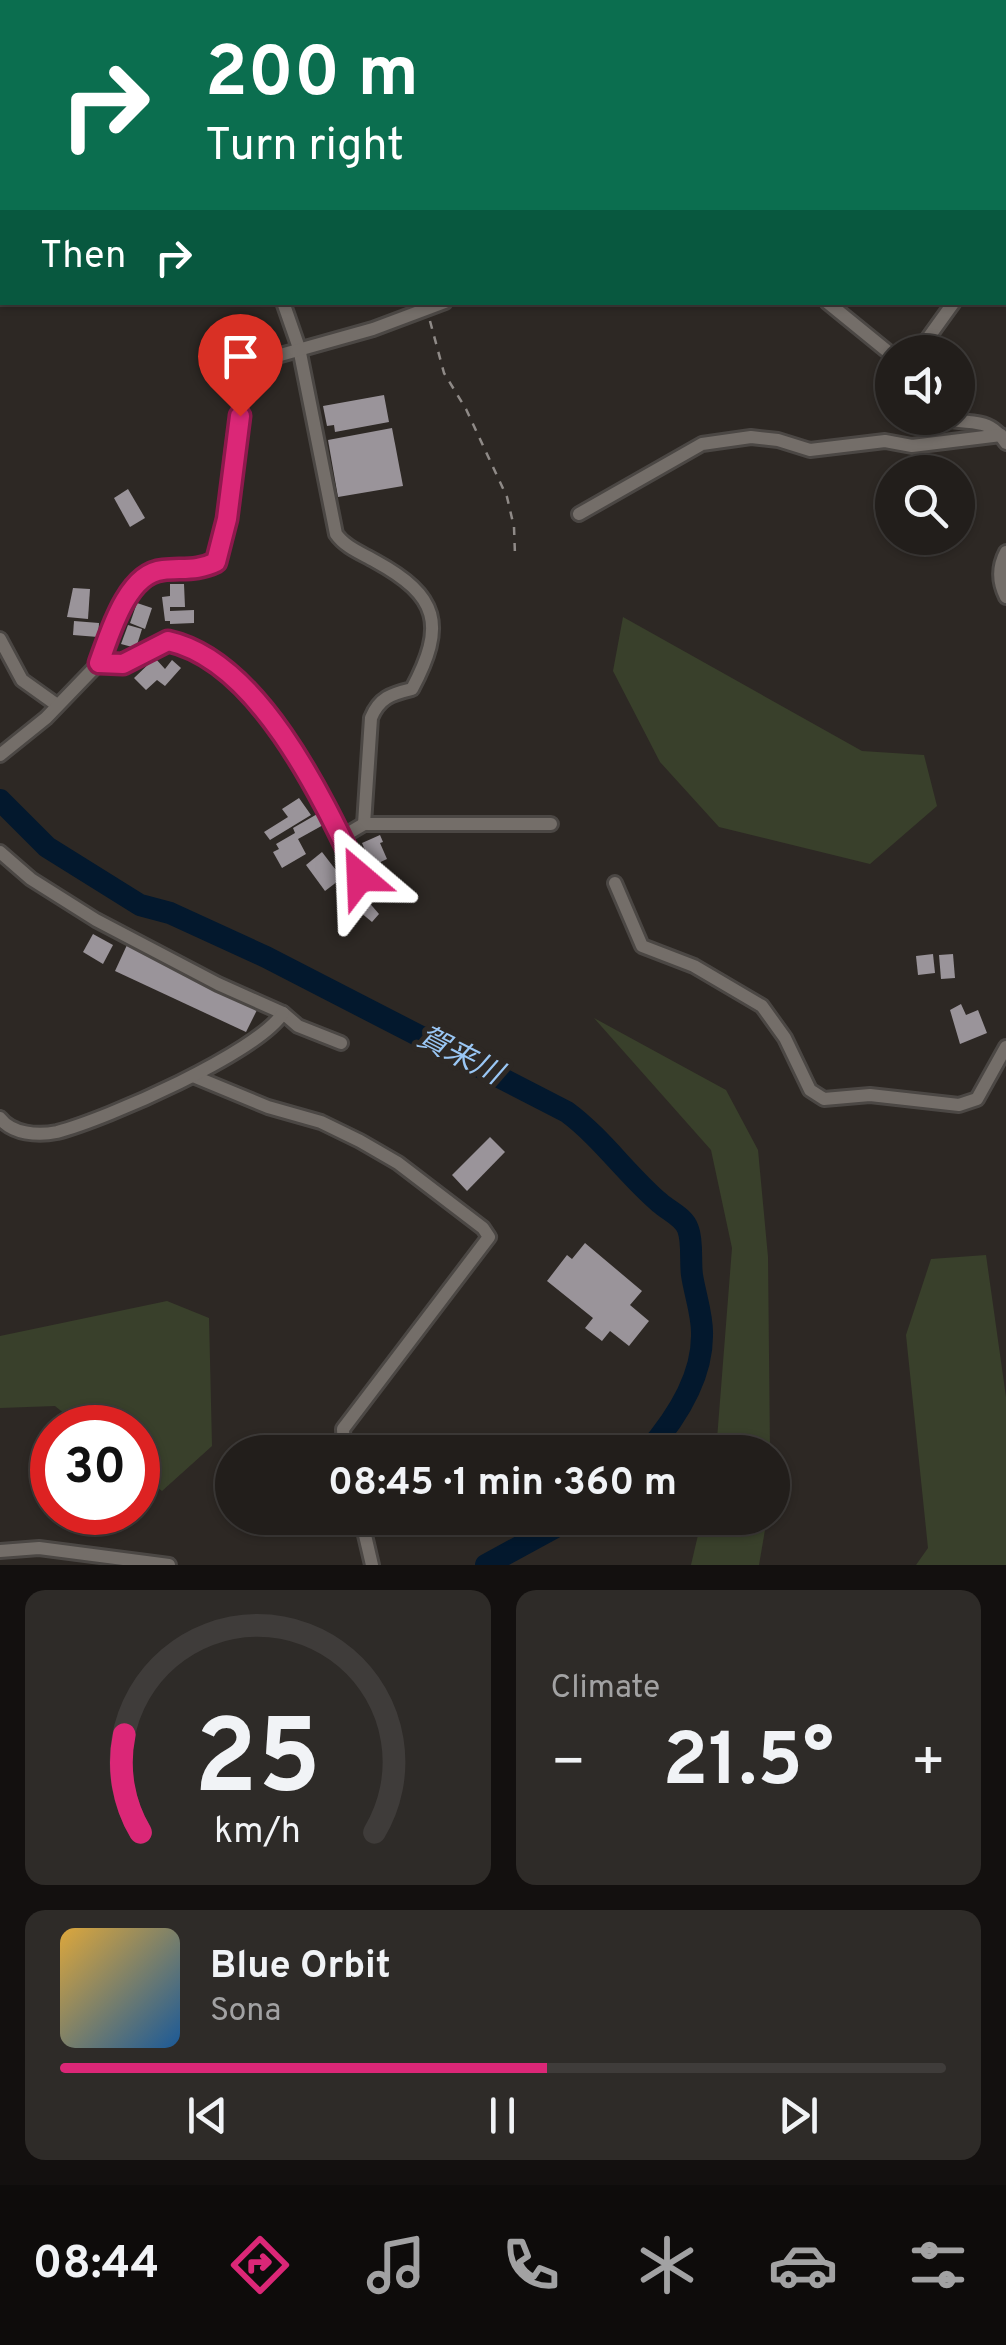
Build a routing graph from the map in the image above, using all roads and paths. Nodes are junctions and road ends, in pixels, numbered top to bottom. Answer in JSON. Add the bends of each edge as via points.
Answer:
{"nodes":[{"id":1,"x":284,"y":305,"type":"edge"},
{"id":2,"x":438,"y":305,"type":"edge"},
{"id":3,"x":831,"y":305,"type":"edge"},
{"id":4,"x":952,"y":305,"type":"edge"},
{"id":5,"x":427,"y":310,"type":"junction"},
{"id":6,"x":930,"y":335,"type":"edge"},
{"id":7,"x":875,"y":340,"type":"edge"},
{"id":8,"x":299,"y":348,"type":"junction"},
{"id":9,"x":975,"y":422,"type":"edge"},
{"id":10,"x":1004,"y":439,"type":"edge"},
{"id":11,"x":579,"y":514,"type":"dead end"},
{"id":12,"x":1006,"y":552,"type":"edge"},
{"id":13,"x":515,"y":555,"type":"dead end"},
{"id":14,"x":1006,"y":597,"type":"edge"},
{"id":15,"x":0,"y":639,"type":"edge"},
{"id":16,"x":99,"y":663,"type":"junction"},
{"id":17,"x":57,"y":705,"type":"junction"},
{"id":18,"x":0,"y":754,"type":"edge"},
{"id":19,"x":364,"y":824,"type":"junction"},
{"id":20,"x":550,"y":824,"type":"dead end"},
{"id":21,"x":342,"y":837,"type":"junction"},
{"id":22,"x":0,"y":852,"type":"edge"},
{"id":23,"x":360,"y":877,"type":"dead end"},
{"id":24,"x":615,"y":883,"type":"dead end"},
{"id":25,"x":284,"y":1013,"type":"junction"},
{"id":26,"x":341,"y":1043,"type":"dead end"},
{"id":27,"x":1006,"y":1047,"type":"edge"},
{"id":28,"x":193,"y":1076,"type":"junction"},
{"id":29,"x":0,"y":1118,"type":"edge"},
{"id":30,"x":342,"y":1435,"type":"edge"},
{"id":31,"x":365,"y":1535,"type":"edge"},
{"id":32,"x":0,"y":1551,"type":"edge"},
{"id":33,"x":169,"y":1565,"type":"edge"},
{"id":34,"x":372,"y":1565,"type":"edge"}],
"edges":[{"from":1,"to":8,"type":"street"},
{"from":2,"to":5,"type":"street"},
{"from":3,"to":7,"type":"street"},
{"from":4,"to":6,"type":"street"},
{"from":5,"to":8,"type":"street"},
{"from":5,"to":13,"type":"path","via":[[444,373],[507,498]]},
{"from":8,"to":16,"type":"street","via":[[259,361],[250,374],[216,562],[146,574],[134,584]]},
{"from":8,"to":19,"type":"street","via":[[336,534],[422,596],[434,624],[412,689],[376,706]]},
{"from":9,"to":10,"type":"street"},
{"from":10,"to":11,"type":"street","via":[[810,450],[751,437],[702,444]]},
{"from":12,"to":14,"type":"street","via":[[1000,584]]},
{"from":15,"to":17,"type":"street","via":[[22,680]]},
{"from":16,"to":17,"type":"street"},
{"from":16,"to":21,"type":"street","via":[[123,664],[168,641],[224,666],[271,716]]},
{"from":17,"to":18,"type":"street"},
{"from":19,"to":20,"type":"street"},
{"from":19,"to":21,"type":"street"},
{"from":21,"to":23,"type":"street"},
{"from":22,"to":25,"type":"street","via":[[96,920]]},
{"from":24,"to":27,"type":"street","via":[[642,946],[694,966],[762,1006],[810,1090],[824,1100],[870,1095],[970,1103],[978,1100]]},
{"from":25,"to":26,"type":"street"},
{"from":25,"to":28,"type":"street","via":[[275,1026]]},
{"from":28,"to":29,"type":"street","via":[[56,1132],[8,1128]]},
{"from":28,"to":30,"type":"street","via":[[360,1141],[398,1163],[489,1237]]},
{"from":31,"to":34,"type":"street"},
{"from":32,"to":33,"type":"street","via":[[40,1548]]}]}
